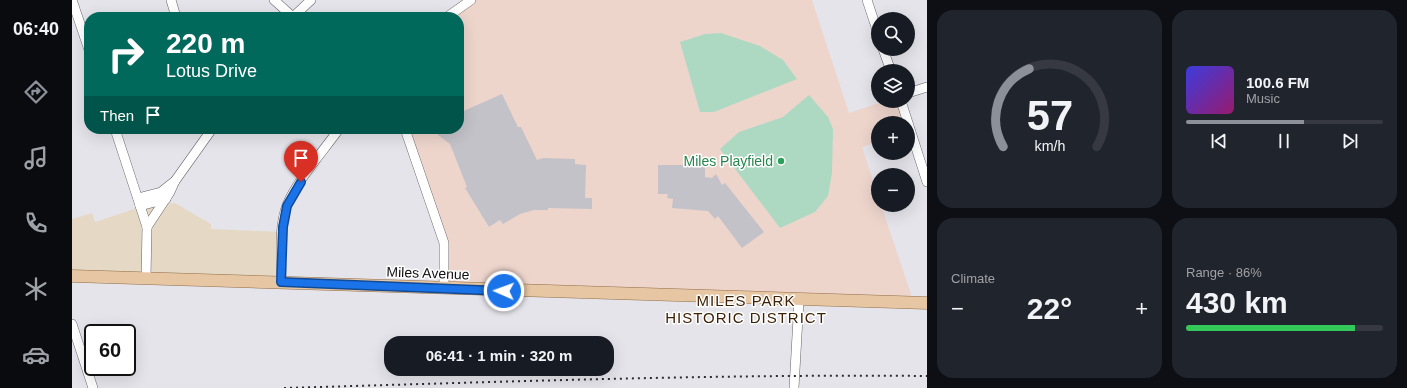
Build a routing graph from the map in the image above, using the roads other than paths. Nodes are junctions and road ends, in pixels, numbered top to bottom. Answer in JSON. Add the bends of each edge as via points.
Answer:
{"nodes":[{"id":1,"x":72,"y":0,"type":"edge"},
{"id":2,"x":171,"y":0,"type":"edge"},
{"id":3,"x":274,"y":0,"type":"edge"},
{"id":4,"x":312,"y":0,"type":"edge"},
{"id":5,"x":471,"y":0,"type":"edge"},
{"id":6,"x":867,"y":0,"type":"edge"},
{"id":7,"x":175,"y":12,"type":"edge"},
{"id":8,"x":287,"y":12,"type":"edge"},
{"id":9,"x":299,"y":12,"type":"edge"},
{"id":10,"x":454,"y":12,"type":"edge"},
{"id":11,"x":871,"y":12,"type":"edge"},
{"id":12,"x":84,"y":35,"type":"edge"},
{"id":13,"x":927,"y":87,"type":"edge"},
{"id":14,"x":915,"y":91,"type":"edge"},
{"id":15,"x":903,"y":108,"type":"edge"},
{"id":16,"x":117,"y":134,"type":"edge"},
{"id":17,"x":208,"y":134,"type":"edge"},
{"id":18,"x":335,"y":134,"type":"edge"},
{"id":19,"x":407,"y":134,"type":"edge"},
{"id":20,"x":175,"y":181,"type":"junction"},
{"id":21,"x":927,"y":182,"type":"edge"},
{"id":22,"x":166,"y":199,"type":"junction"},
{"id":23,"x":139,"y":202,"type":"junction"},
{"id":24,"x":147,"y":227,"type":"junction"},
{"id":25,"x":72,"y":276,"type":"edge"},
{"id":26,"x":146,"y":278,"type":"junction"},
{"id":27,"x":281,"y":282,"type":"junction"},
{"id":28,"x":444,"y":289,"type":"junction"},
{"id":29,"x":799,"y":300,"type":"junction"},
{"id":30,"x":927,"y":303,"type":"edge"},
{"id":31,"x":72,"y":324,"type":"edge"},
{"id":32,"x":93,"y":388,"type":"edge"},
{"id":33,"x":794,"y":388,"type":"edge"}],
"edges":[{"from":1,"to":12,"type":"street"},
{"from":2,"to":7,"type":"street"},
{"from":3,"to":8,"type":"street"},
{"from":4,"to":9,"type":"street"},
{"from":5,"to":10,"type":"street"},
{"from":6,"to":11,"type":"street"},
{"from":13,"to":14,"type":"street"},
{"from":15,"to":21,"type":"street"},
{"from":16,"to":23,"type":"street"},
{"from":17,"to":20,"type":"street"},
{"from":18,"to":27,"type":"street","via":[[287,206],[283,227]]},
{"from":19,"to":28,"type":"street","via":[[444,243]]},
{"from":20,"to":22,"type":"street"},
{"from":20,"to":23,"type":"street","via":[[161,192]]},
{"from":22,"to":23,"type":"street"},
{"from":22,"to":24,"type":"street"},
{"from":23,"to":24,"type":"street"},
{"from":24,"to":26,"type":"street"},
{"from":25,"to":26,"type":"main road","name":"Miles Avenue"},
{"from":26,"to":27,"type":"main road","name":"Miles Avenue"},
{"from":27,"to":28,"type":"main road","name":"Miles Avenue"},
{"from":28,"to":29,"type":"main road","name":"Miles Avenue"},
{"from":29,"to":30,"type":"main road","name":"Miles Avenue"},
{"from":29,"to":33,"type":"street"},
{"from":31,"to":32,"type":"street"}]}
